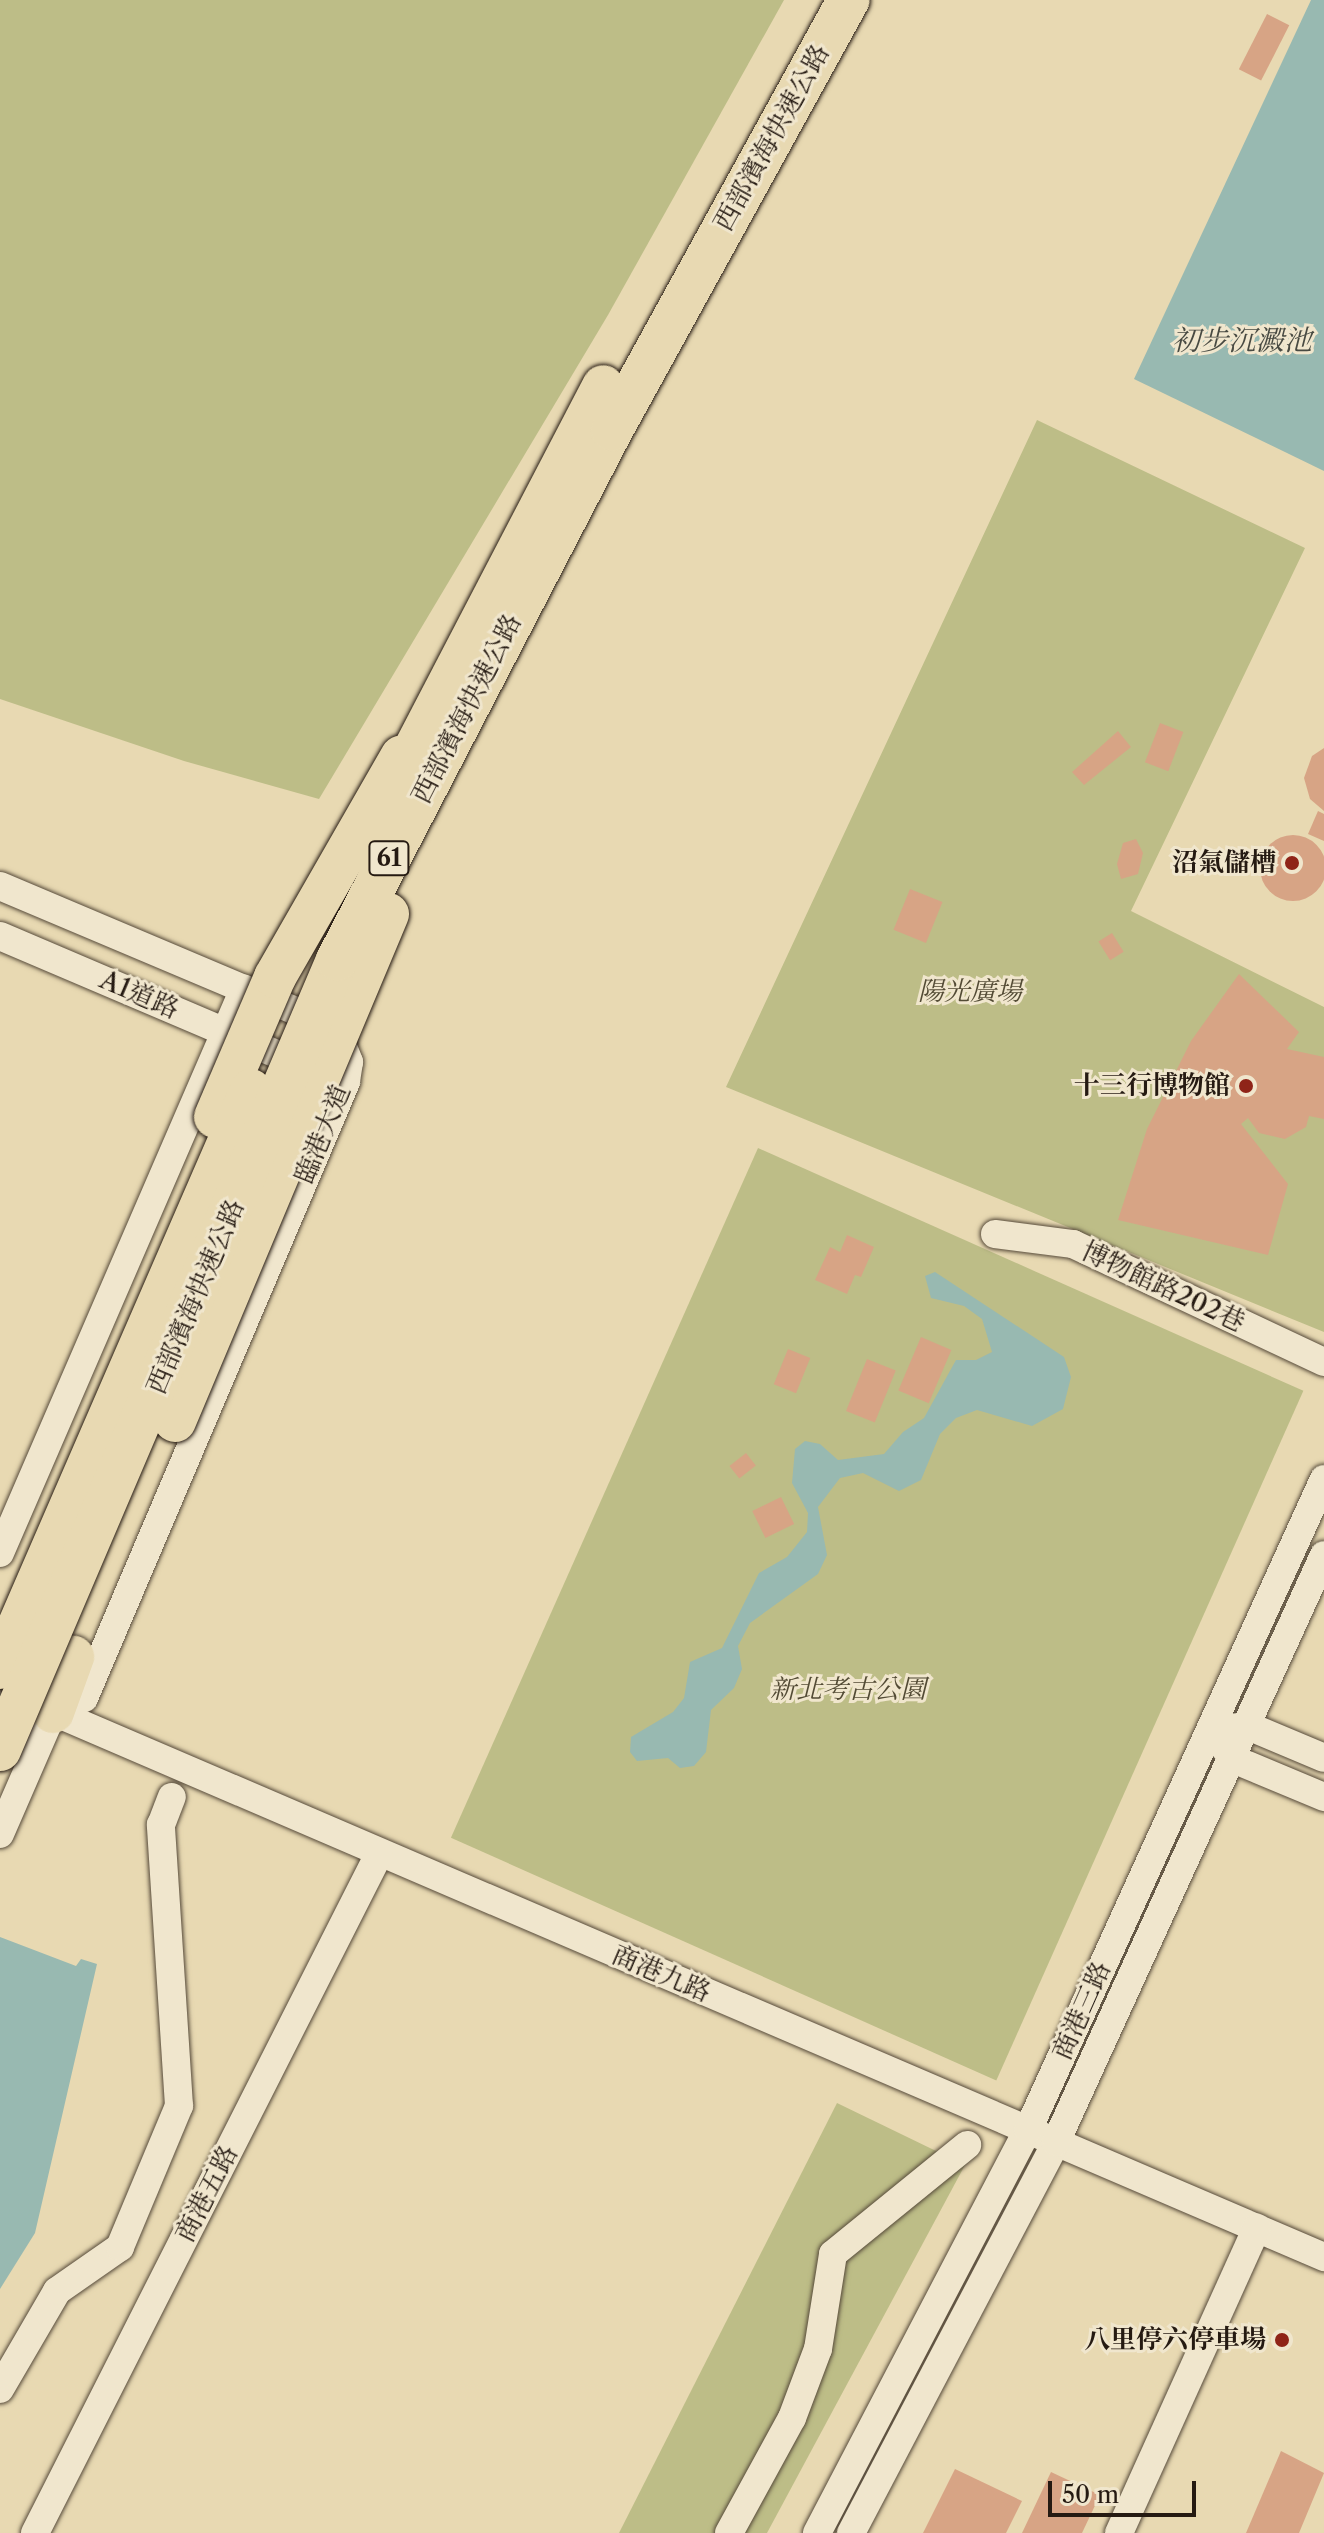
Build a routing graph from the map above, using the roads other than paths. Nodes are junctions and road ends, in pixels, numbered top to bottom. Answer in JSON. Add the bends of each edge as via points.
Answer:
{"nodes":[{"id":1,"x":817,"y":0,"type":"edge"},
{"id":2,"x":848,"y":0,"type":"edge"},
{"id":3,"x":478,"y":652,"type":"junction"},
{"id":4,"x":0,"y":886,"type":"edge"},
{"id":5,"x":27,"y":897,"type":"junction"},
{"id":6,"x":4,"y":937,"type":"edge"},
{"id":7,"x":244,"y":989,"type":"junction"},
{"id":8,"x":301,"y":1013,"type":"junction"},
{"id":9,"x":226,"y":1032,"type":"junction"},
{"id":10,"x":277,"y":1054,"type":"junction"},
{"id":11,"x":995,"y":1234,"type":"dead end"},
{"id":12,"x":1324,"y":1362,"type":"edge"},
{"id":13,"x":1324,"y":1479,"type":"edge"},
{"id":14,"x":0,"y":1553,"type":"edge"},
{"id":15,"x":1324,"y":1555,"type":"edge"},
{"id":16,"x":0,"y":1612,"type":"edge"},
{"id":17,"x":3,"y":1687,"type":"edge"},
{"id":18,"x":53,"y":1712,"type":"junction"},
{"id":19,"x":0,"y":1725,"type":"edge"},
{"id":20,"x":1248,"y":1726,"type":"junction"},
{"id":21,"x":1210,"y":1730,"type":"junction"},
{"id":22,"x":0,"y":1750,"type":"edge"},
{"id":23,"x":1324,"y":1758,"type":"edge"},
{"id":24,"x":1233,"y":1759,"type":"junction"},
{"id":25,"x":172,"y":1797,"type":"dead end"},
{"id":26,"x":1324,"y":1797,"type":"edge"},
{"id":27,"x":0,"y":1834,"type":"edge"},
{"id":28,"x":379,"y":1854,"type":"junction"},
{"id":29,"x":1028,"y":2130,"type":"junction"},
{"id":30,"x":1056,"y":2142,"type":"junction"},
{"id":31,"x":967,"y":2145,"type":"dead end"},
{"id":32,"x":1257,"y":2228,"type":"junction"},
{"id":33,"x":1324,"y":2257,"type":"edge"},
{"id":34,"x":0,"y":2389,"type":"edge"},
{"id":35,"x":35,"y":2533,"type":"edge"},
{"id":36,"x":729,"y":2533,"type":"edge"},
{"id":37,"x":817,"y":2533,"type":"edge"},
{"id":38,"x":851,"y":2533,"type":"edge"},
{"id":39,"x":1119,"y":2533,"type":"edge"}],
"edges":[{"from":1,"to":3,"type":"highway","name":"西部濱海快速公路","number":"61","bridge":true},
{"from":2,"to":3,"type":"highway","name":"西部濱海快速公路","number":"61","bridge":true},
{"from":3,"to":16,"type":"highway","bridge":true,"via":[[275,977]]},
{"from":3,"to":17,"type":"highway","name":"西部濱海快速公路","number":"61","bridge":true,"via":[[315,947]]},
{"from":3,"to":18,"type":"highway","bridge":true,"via":[[263,1219]]},
{"from":3,"to":22,"type":"highway","name":"西部濱海快速公路","number":"61","bridge":true,"via":[[337,960]]},
{"from":4,"to":5,"type":"street","name":"A1道路"},
{"from":5,"to":6,"type":"street"},
{"from":5,"to":7,"type":"street","name":"A1道路"},
{"from":6,"to":9,"type":"street","name":"A1道路"},
{"from":7,"to":8,"type":"street","name":"臨港大道"},
{"from":7,"to":9,"type":"street"},
{"from":8,"to":10,"type":"street"},
{"from":8,"to":17,"type":"street"},
{"from":8,"to":18,"type":"street","name":"臨港大道","via":[[339,1037],[349,1062],[346,1082],[84,1698]]},
{"from":9,"to":10,"type":"street","name":"A1道路"},
{"from":9,"to":14,"type":"street"},
{"from":10,"to":17,"type":"street"},
{"from":11,"to":12,"type":"street","name":"博物館路202巷","via":[[1073,1244]]},
{"from":13,"to":21,"type":"street","name":"商港三路"},
{"from":15,"to":20,"type":"street","name":"商港三路"},
{"from":17,"to":18,"type":"street","name":"商港九路"},
{"from":17,"to":19,"type":"street"},
{"from":18,"to":27,"type":"street"},
{"from":18,"to":28,"type":"street","name":"商港九路"},
{"from":20,"to":21,"type":"street"},
{"from":20,"to":23,"type":"street"},
{"from":20,"to":24,"type":"street","name":"商港三路"},
{"from":21,"to":24,"type":"street"},
{"from":21,"to":29,"type":"street","name":"商港三路"},
{"from":24,"to":26,"type":"street"},
{"from":24,"to":30,"type":"street","name":"商港三路"},
{"from":25,"to":34,"type":"street","via":[[161,1825],[179,2106],[120,2247],[57,2291]]},
{"from":28,"to":29,"type":"street","name":"商港九路"},
{"from":28,"to":35,"type":"street","name":"商港五路"},
{"from":29,"to":30,"type":"street","name":"商港九路"},
{"from":29,"to":37,"type":"street","name":"商港三路"},
{"from":30,"to":32,"type":"street","name":"商港九路"},
{"from":30,"to":38,"type":"street","name":"商港三路"},
{"from":31,"to":36,"type":"street","via":[[833,2254],[818,2349],[798,2404]]},
{"from":32,"to":33,"type":"street","name":"商港九路"},
{"from":32,"to":39,"type":"street"}]}
